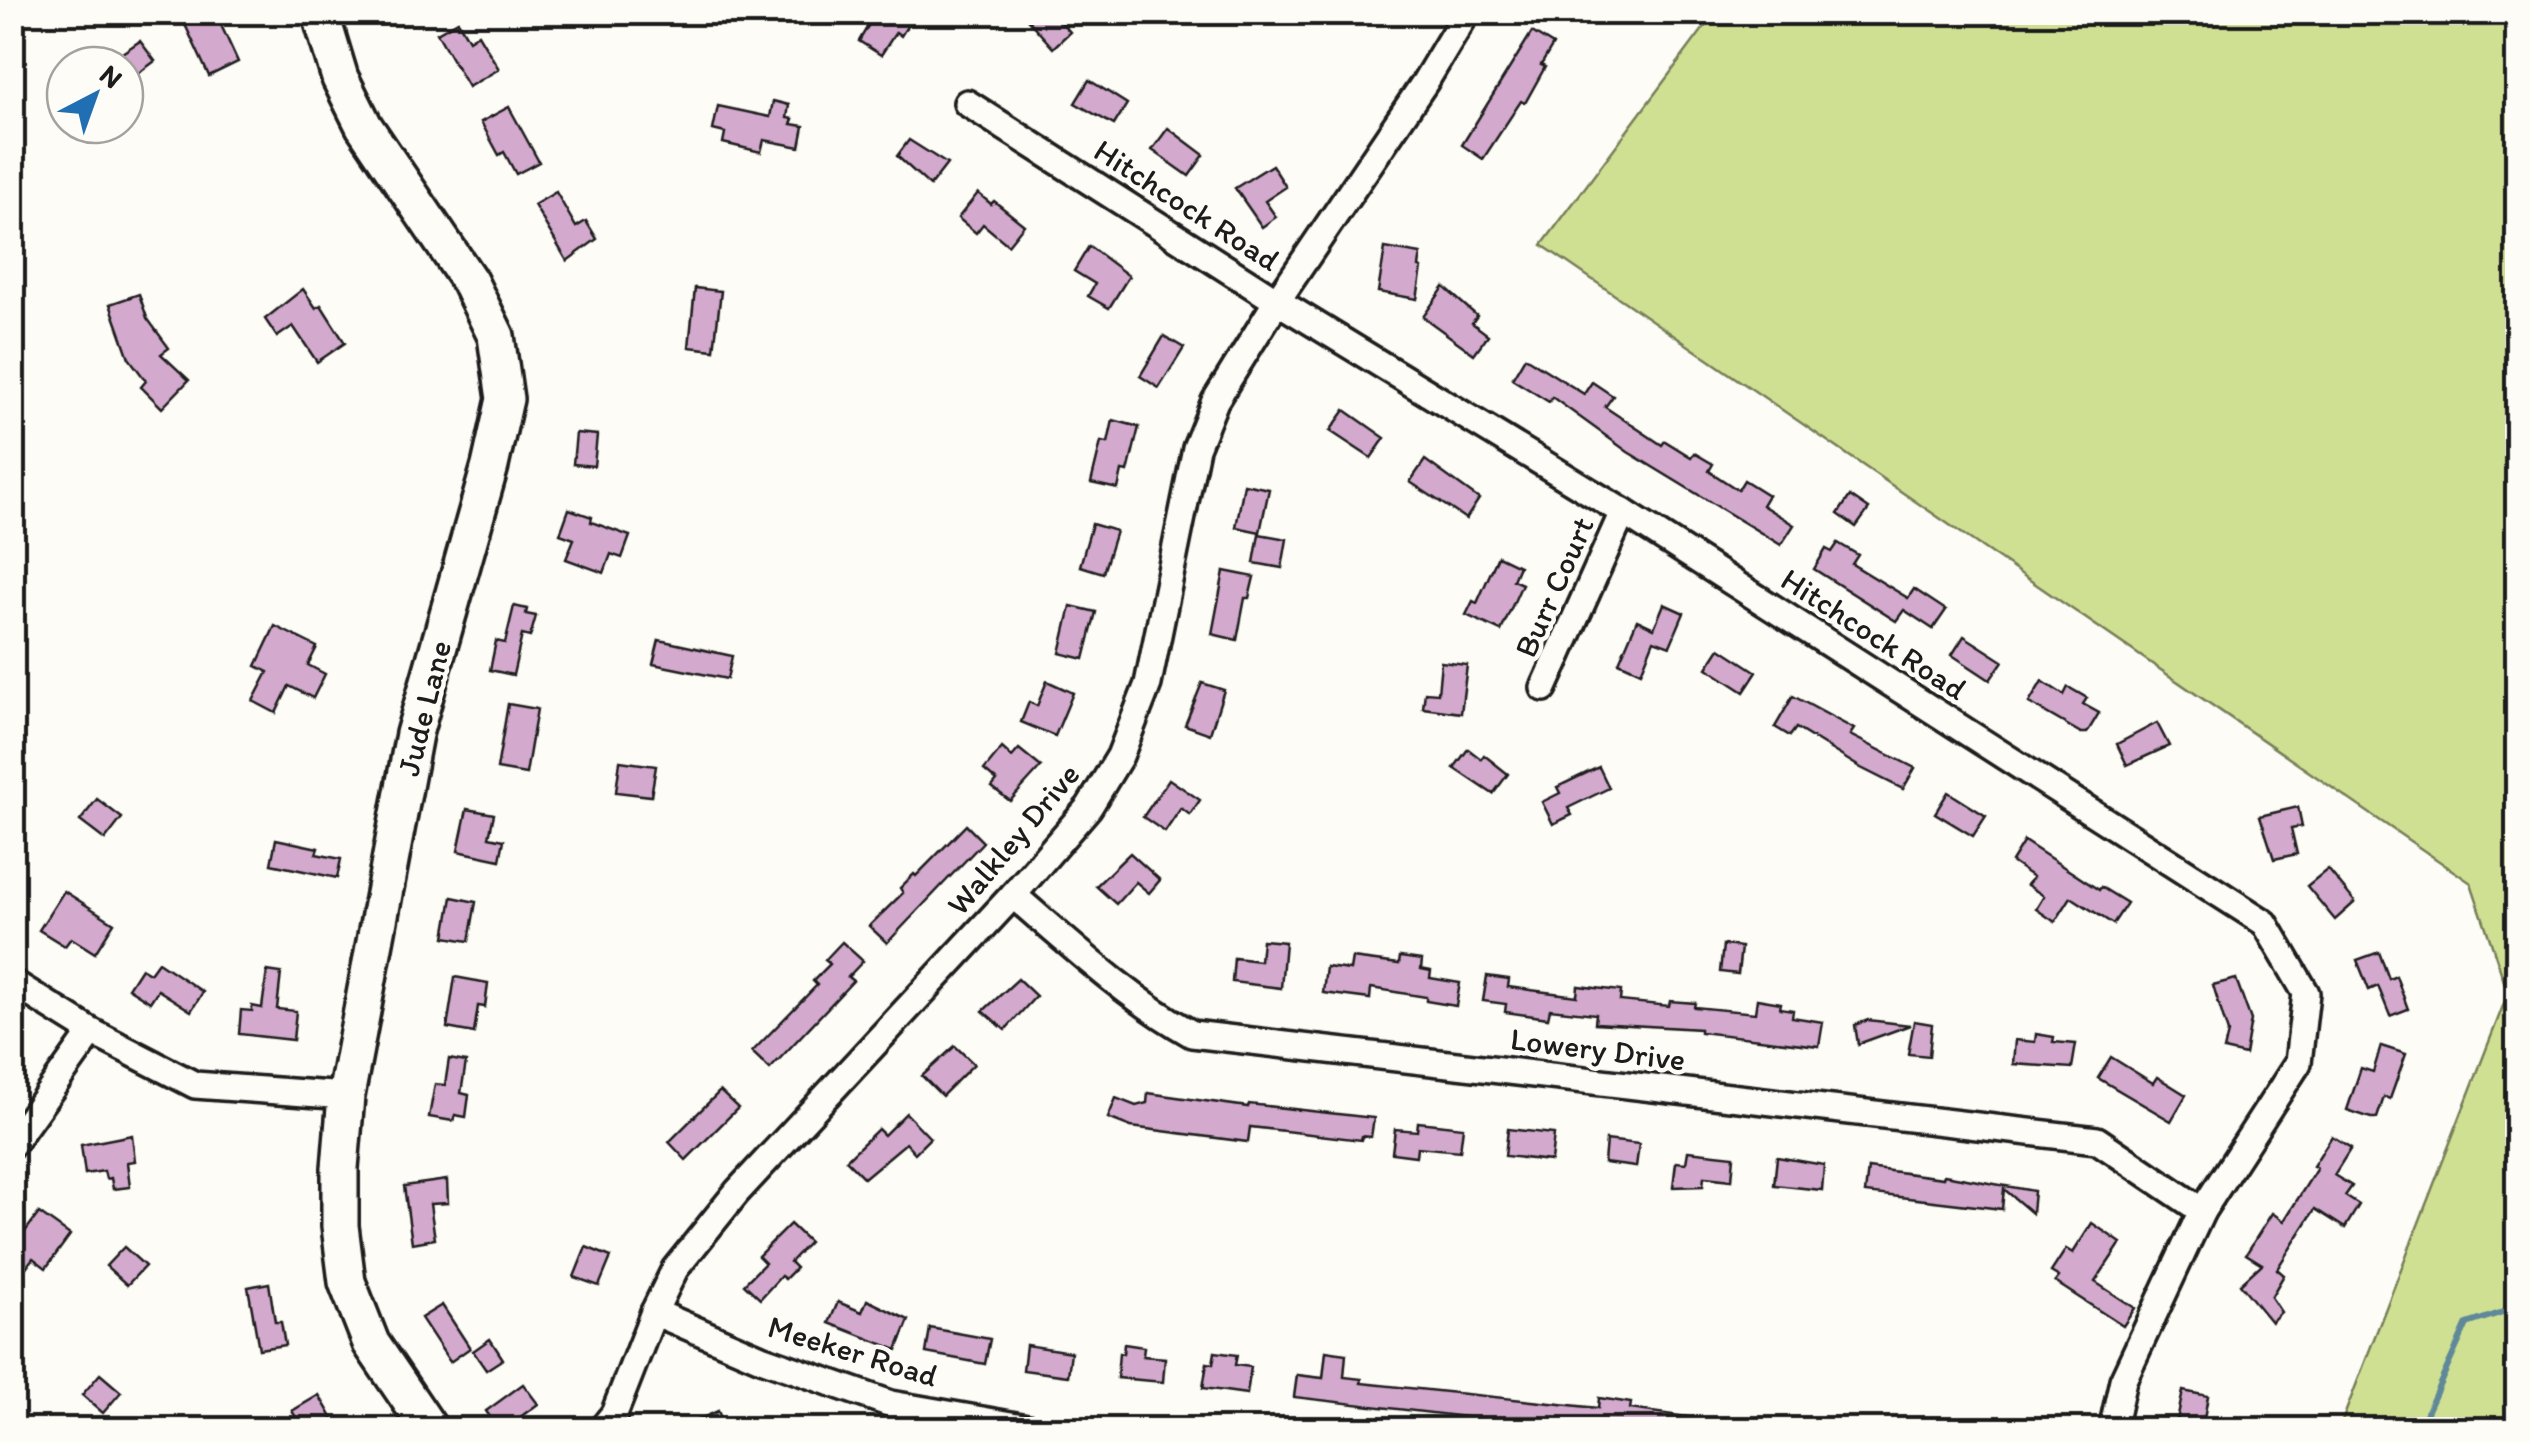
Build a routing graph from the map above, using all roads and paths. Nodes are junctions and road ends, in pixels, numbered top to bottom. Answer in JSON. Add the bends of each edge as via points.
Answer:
{"nodes":[{"id":1,"x":320,"y":12,"type":"edge"},
{"id":2,"x":1467,"y":12,"type":"edge"},
{"id":3,"x":967,"y":103,"type":"dead end"},
{"id":4,"x":1276,"y":301,"type":"junction"},
{"id":5,"x":1623,"y":512,"type":"junction"},
{"id":6,"x":1544,"y":688,"type":"dead end"},
{"id":7,"x":1013,"y":895,"type":"junction"},
{"id":8,"x":12,"y":982,"type":"edge"},
{"id":9,"x":92,"y":1032,"type":"junction"},
{"id":10,"x":346,"y":1096,"type":"junction"},
{"id":11,"x":12,"y":1144,"type":"edge"},
{"id":12,"x":2202,"y":1211,"type":"junction"},
{"id":13,"x":654,"y":1312,"type":"junction"},
{"id":14,"x":430,"y":1430,"type":"edge"},
{"id":15,"x":601,"y":1430,"type":"edge"},
{"id":16,"x":1039,"y":1430,"type":"edge"},
{"id":17,"x":2112,"y":1430,"type":"edge"}],
"edges":[{"from":1,"to":10,"type":"street","name":"Jude Lane","via":[[340,78],[364,126],[469,281],[496,336],[505,400],[414,734]]},
{"from":2,"to":4,"type":"street","name":"Walkley Drive"},
{"from":3,"to":4,"type":"street","name":"Hitchcock Road"},
{"from":4,"to":5,"type":"street","name":"Hitchcock Road"},
{"from":4,"to":7,"type":"street","name":"Walkley Drive","via":[[1215,401],[1196,448],[1148,684],[1120,756],[1089,808]]},
{"from":5,"to":6,"type":"street","name":"Burr Court"},
{"from":5,"to":12,"type":"street","name":"Hitchcock Road","via":[[2265,922],[2306,992],[2298,1063]]},
{"from":7,"to":12,"type":"street","name":"Lowery Drive","via":[[1116,983],[1192,1034],[2097,1140]]},
{"from":7,"to":13,"type":"street","name":"Walkley Drive","via":[[737,1192],[676,1270]]},
{"from":8,"to":9,"type":"street"},
{"from":9,"to":10,"type":"street","via":[[195,1085]]},
{"from":9,"to":11,"type":"street"},
{"from":10,"to":14,"type":"street","name":"Jude Lane","via":[[340,1226],[347,1282],[372,1343]]},
{"from":12,"to":17,"type":"street","name":"Hitchcock Road","via":[[2123,1380]]},
{"from":13,"to":15,"type":"street","name":"Walkley Drive","via":[[614,1414]]},
{"from":13,"to":16,"type":"street","name":"Meeker Road","via":[[891,1404]]}]}
